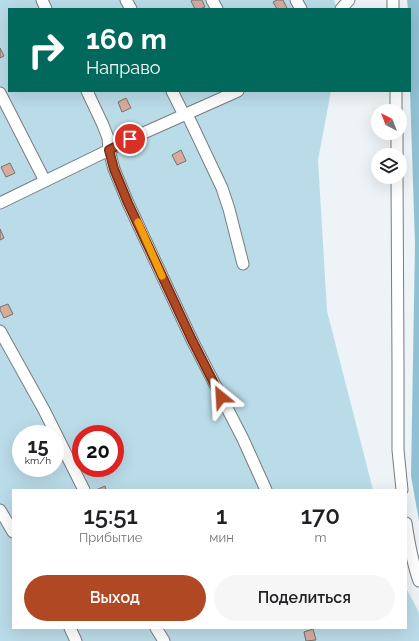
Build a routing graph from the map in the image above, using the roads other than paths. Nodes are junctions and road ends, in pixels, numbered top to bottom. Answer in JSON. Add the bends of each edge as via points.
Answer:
{"nodes":[{"id":1,"x":87,"y":92,"type":"edge"},
{"id":2,"x":173,"y":92,"type":"edge"},
{"id":3,"x":236,"y":92,"type":"edge"},
{"id":4,"x":396,"y":92,"type":"edge"},
{"id":5,"x":0,"y":93,"type":"edge"},
{"id":6,"x":396,"y":104,"type":"edge"},
{"id":7,"x":186,"y":114,"type":"junction"},
{"id":8,"x":109,"y":150,"type":"junction"},
{"id":9,"x":45,"y":182,"type":"junction"},
{"id":10,"x":397,"y":184,"type":"edge"},
{"id":11,"x":0,"y":203,"type":"edge"},
{"id":12,"x":243,"y":264,"type":"dead end"},
{"id":13,"x":0,"y":331,"type":"edge"},
{"id":14,"x":84,"y":489,"type":"edge"},
{"id":15,"x":266,"y":489,"type":"edge"},
{"id":16,"x":402,"y":489,"type":"edge"},
{"id":17,"x":0,"y":510,"type":"edge"},
{"id":18,"x":407,"y":529,"type":"edge"},
{"id":19,"x":12,"y":530,"type":"edge"},
{"id":20,"x":419,"y":581,"type":"edge"},
{"id":21,"x":70,"y":629,"type":"edge"},
{"id":22,"x":157,"y":629,"type":"edge"},
{"id":23,"x":76,"y":641,"type":"edge"},
{"id":24,"x":164,"y":641,"type":"edge"}],
"edges":[{"from":1,"to":8,"type":"street","via":[[108,138]]},
{"from":2,"to":7,"type":"street"},
{"from":3,"to":7,"type":"street"},
{"from":4,"to":6,"type":"street"},
{"from":5,"to":9,"type":"street"},
{"from":7,"to":8,"type":"street"},
{"from":7,"to":12,"type":"street","via":[[222,188]]},
{"from":8,"to":9,"type":"street"},
{"from":8,"to":15,"type":"street","via":[[128,203]]},
{"from":9,"to":11,"type":"street"},
{"from":10,"to":16,"type":"street","via":[[398,450]]},
{"from":13,"to":14,"type":"street"},
{"from":17,"to":19,"type":"street"},
{"from":18,"to":20,"type":"street"},
{"from":21,"to":23,"type":"street"},
{"from":22,"to":24,"type":"street"}]}
